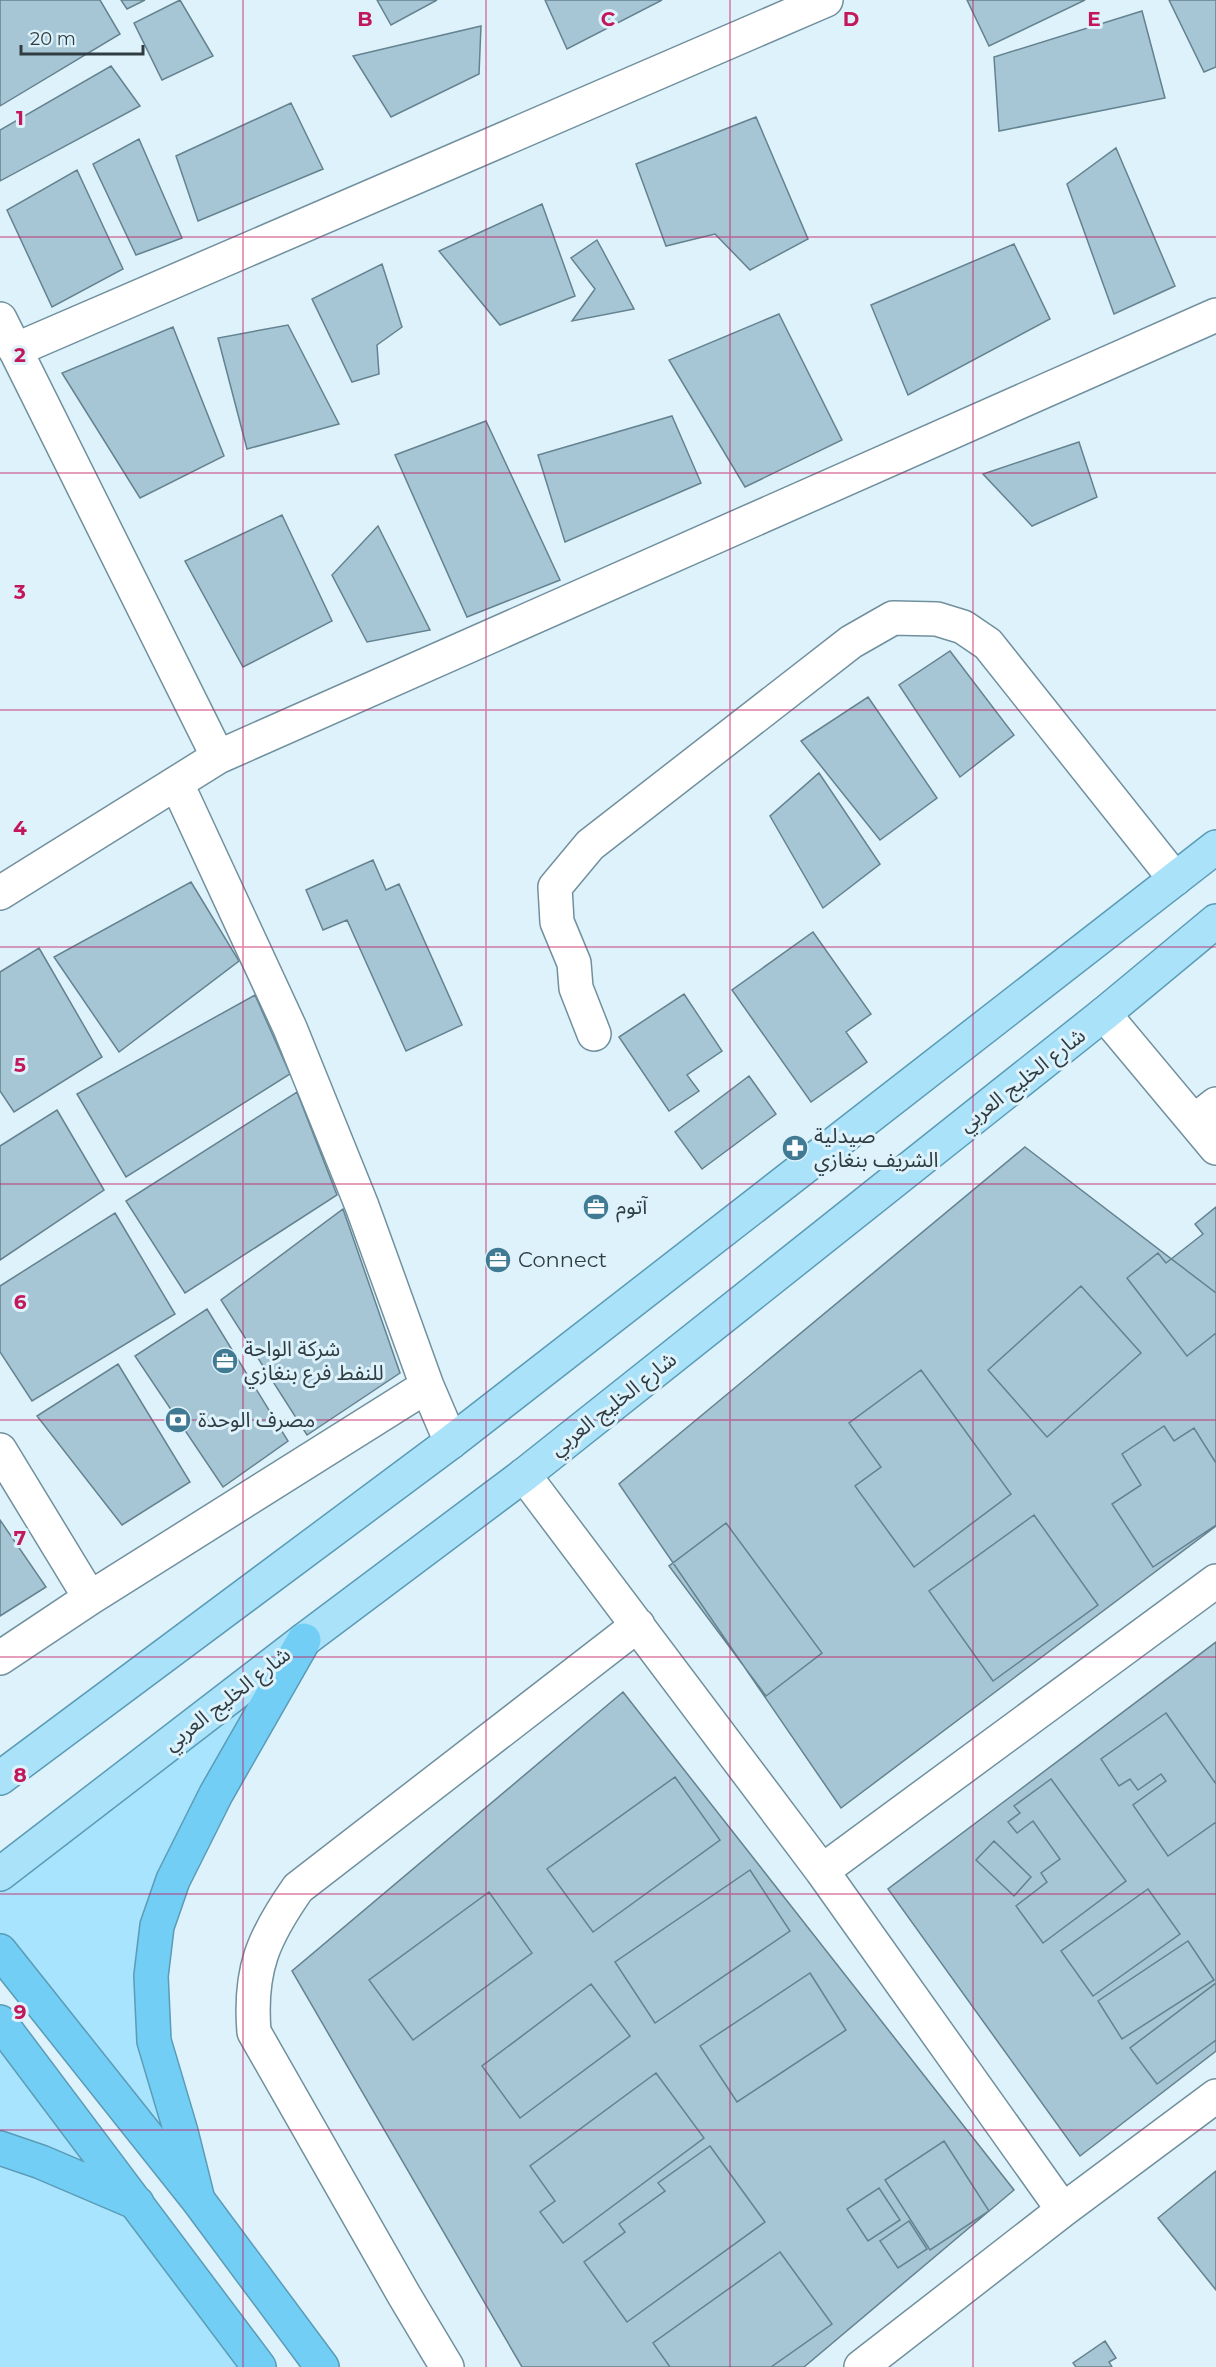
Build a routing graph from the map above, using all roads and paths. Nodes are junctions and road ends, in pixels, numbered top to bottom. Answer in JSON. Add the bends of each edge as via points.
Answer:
{"nodes":[{"id":1,"x":826,"y":0,"type":"edge"},
{"id":2,"x":1216,"y":315,"type":"edge"},
{"id":3,"x":0,"y":319,"type":"edge"},
{"id":4,"x":15,"y":350,"type":"junction"},
{"id":5,"x":218,"y":757,"type":"junction"},
{"id":6,"x":177,"y":784,"type":"junction"},
{"id":7,"x":1216,"y":847,"type":"edge"},
{"id":8,"x":1175,"y":879,"type":"junction"},
{"id":9,"x":0,"y":893,"type":"edge"},
{"id":10,"x":1216,"y":921,"type":"edge"},
{"id":11,"x":1104,"y":1014,"type":"junction"},
{"id":12,"x":594,"y":1034,"type":"dead end"},
{"id":13,"x":1205,"y":1113,"type":"edge"},
{"id":14,"x":1216,"y":1148,"type":"edge"},
{"id":15,"x":427,"y":1386,"type":"junction"},
{"id":16,"x":451,"y":1442,"type":"junction"},
{"id":17,"x":0,"y":1450,"type":"edge"},
{"id":18,"x":524,"y":1475,"type":"junction"},
{"id":19,"x":1216,"y":1581,"type":"edge"},
{"id":20,"x":90,"y":1598,"type":"junction"},
{"id":21,"x":638,"y":1625,"type":"junction"},
{"id":22,"x":304,"y":1640,"type":"junction"},
{"id":23,"x":0,"y":1658,"type":"edge"},
{"id":24,"x":0,"y":1778,"type":"edge"},
{"id":25,"x":822,"y":1871,"type":"junction"},
{"id":26,"x":0,"y":1874,"type":"edge"},
{"id":27,"x":0,"y":1952,"type":"edge"},
{"id":28,"x":0,"y":2022,"type":"edge"},
{"id":29,"x":1216,"y":2096,"type":"edge"},
{"id":30,"x":0,"y":2148,"type":"edge"},
{"id":31,"x":198,"y":2199,"type":"junction"},
{"id":32,"x":139,"y":2204,"type":"junction"},
{"id":33,"x":1063,"y":2210,"type":"junction"},
{"id":34,"x":259,"y":2367,"type":"edge"},
{"id":35,"x":322,"y":2367,"type":"edge"},
{"id":36,"x":447,"y":2367,"type":"edge"},
{"id":37,"x":861,"y":2367,"type":"edge"}],
"edges":[{"from":1,"to":4,"type":"street"},
{"from":2,"to":5,"type":"street"},
{"from":3,"to":4,"type":"street"},
{"from":4,"to":5,"type":"street"},
{"from":5,"to":6,"type":"street"},
{"from":6,"to":9,"type":"street"},
{"from":6,"to":15,"type":"street","via":[[294,1039],[363,1206]]},
{"from":7,"to":8,"type":"main road"},
{"from":8,"to":12,"type":"street","via":[[988,644],[963,627],[938,619],[893,618],[851,642],[590,845],[555,887],[556,922],[574,963],[576,988]]},
{"from":8,"to":16,"type":"main road"},
{"from":10,"to":11,"type":"main road","name":"شارع الخليج العربي"},
{"from":11,"to":13,"type":"street"},
{"from":11,"to":18,"type":"main road","name":"شارع الخليج العربي"},
{"from":13,"to":14,"type":"street"},
{"from":15,"to":16,"type":"street"},
{"from":15,"to":20,"type":"street"},
{"from":16,"to":24,"type":"main road"},
{"from":17,"to":20,"type":"street"},
{"from":18,"to":21,"type":"street"},
{"from":18,"to":22,"type":"main road","name":"شارع الخليج العربي"},
{"from":19,"to":25,"type":"street"},
{"from":20,"to":23,"type":"street"},
{"from":21,"to":25,"type":"street"},
{"from":21,"to":36,"type":"street","via":[[298,1888],[274,1922],[255,1974],[254,2032]]},
{"from":22,"to":26,"type":"main road","name":"شارع الخليج العربي"},
{"from":22,"to":31,"type":"highway","via":[[216,1794],[173,1880],[157,1926],[151,1976],[154,2041]]},
{"from":25,"to":33,"type":"street"},
{"from":27,"to":31,"type":"highway"},
{"from":28,"to":32,"type":"highway"},
{"from":29,"to":33,"type":"street"},
{"from":30,"to":32,"type":"highway"},
{"from":31,"to":35,"type":"highway"},
{"from":32,"to":34,"type":"highway"},
{"from":33,"to":37,"type":"street"}]}
